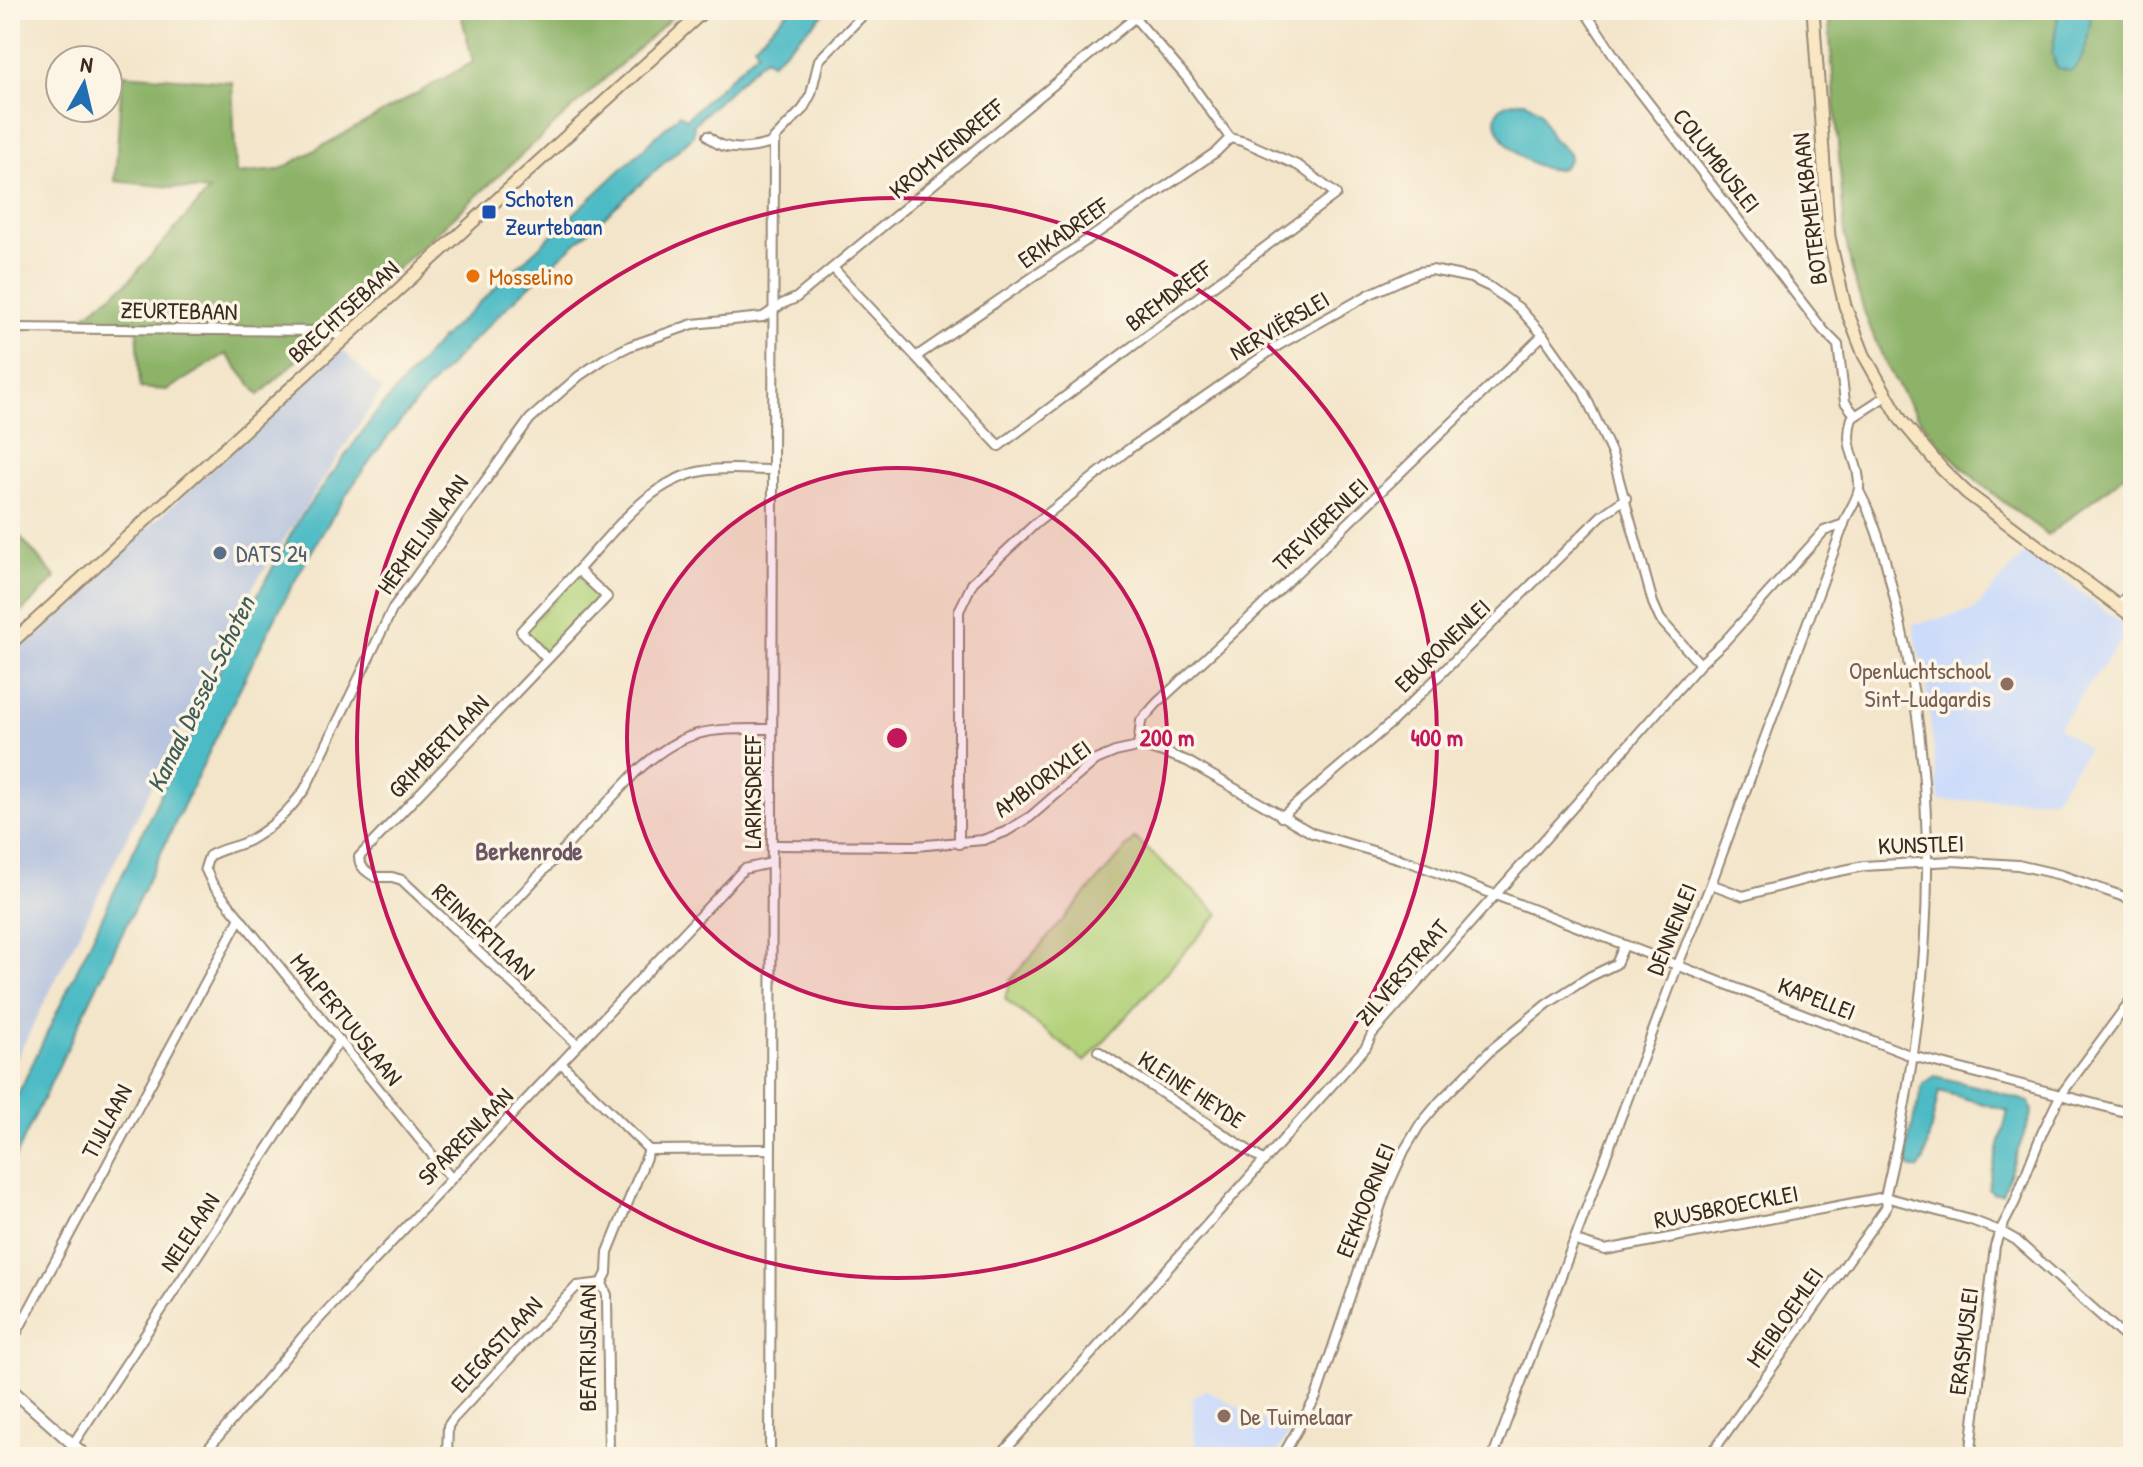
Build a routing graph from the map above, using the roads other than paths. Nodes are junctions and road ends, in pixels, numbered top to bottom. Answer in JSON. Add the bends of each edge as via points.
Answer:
{"nodes":[{"id":1,"x":705,"y":10,"type":"edge"},
{"id":2,"x":868,"y":10,"type":"edge"},
{"id":3,"x":1144,"y":10,"type":"edge"},
{"id":4,"x":1584,"y":10,"type":"edge"},
{"id":5,"x":1813,"y":10,"type":"edge"},
{"id":6,"x":1135,"y":18,"type":"junction"},
{"id":7,"x":708,"y":136,"type":"dead end"},
{"id":8,"x":1230,"y":138,"type":"junction"},
{"id":9,"x":775,"y":142,"type":"junction"},
{"id":10,"x":833,"y":268,"type":"junction"},
{"id":11,"x":772,"y":311,"type":"junction"},
{"id":12,"x":10,"y":328,"type":"edge"},
{"id":13,"x":1543,"y":335,"type":"junction"},
{"id":14,"x":347,"y":338,"type":"junction"},
{"id":15,"x":917,"y":356,"type":"junction"},
{"id":16,"x":1886,"y":396,"type":"junction"},
{"id":17,"x":1855,"y":415,"type":"junction"},
{"id":18,"x":772,"y":470,"type":"junction"},
{"id":19,"x":1859,"y":491,"type":"junction"},
{"id":20,"x":1626,"y":498,"type":"junction"},
{"id":21,"x":1844,"y":524,"type":"junction"},
{"id":22,"x":578,"y":570,"type":"junction"},
{"id":23,"x":2133,"y":590,"type":"edge"},
{"id":24,"x":2118,"y":605,"type":"junction"},
{"id":25,"x":2133,"y":617,"type":"edge"},
{"id":26,"x":10,"y":644,"type":"edge"},
{"id":27,"x":547,"y":659,"type":"junction"},
{"id":28,"x":1700,"y":664,"type":"junction"},
{"id":29,"x":772,"y":729,"type":"junction"},
{"id":30,"x":1138,"y":747,"type":"junction"},
{"id":31,"x":1281,"y":817,"type":"junction"},
{"id":32,"x":959,"y":844,"type":"junction"},
{"id":33,"x":773,"y":845,"type":"junction"},
{"id":34,"x":359,"y":860,"type":"joint"},
{"id":35,"x":1928,"y":861,"type":"junction"},
{"id":36,"x":771,"y":863,"type":"junction"},
{"id":37,"x":1711,"y":884,"type":"junction"},
{"id":38,"x":213,"y":885,"type":"joint"},
{"id":39,"x":1496,"y":895,"type":"junction"},
{"id":40,"x":2133,"y":900,"type":"edge"},
{"id":41,"x":240,"y":918,"type":"junction"},
{"id":42,"x":1624,"y":946,"type":"junction"},
{"id":43,"x":472,"y":947,"type":"junction"},
{"id":44,"x":1677,"y":967,"type":"junction"},
{"id":45,"x":2133,"y":997,"type":"edge"},
{"id":46,"x":339,"y":1041,"type":"junction"},
{"id":47,"x":578,"y":1045,"type":"junction"},
{"id":48,"x":1098,"y":1051,"type":"dead end"},
{"id":49,"x":1912,"y":1056,"type":"junction"},
{"id":50,"x":562,"y":1064,"type":"junction"},
{"id":51,"x":2060,"y":1096,"type":"junction"},
{"id":52,"x":2133,"y":1114,"type":"edge"},
{"id":53,"x":770,"y":1149,"type":"junction"},
{"id":54,"x":649,"y":1150,"type":"junction"},
{"id":55,"x":1263,"y":1160,"type":"junction"},
{"id":56,"x":451,"y":1178,"type":"junction"},
{"id":57,"x":1885,"y":1197,"type":"junction"},
{"id":58,"x":2000,"y":1231,"type":"junction"},
{"id":59,"x":1576,"y":1241,"type":"junction"},
{"id":60,"x":602,"y":1283,"type":"junction"},
{"id":61,"x":2133,"y":1344,"type":"edge"},
{"id":62,"x":10,"y":1345,"type":"edge"},
{"id":63,"x":10,"y":1388,"type":"edge"},
{"id":64,"x":73,"y":1444,"type":"junction"},
{"id":65,"x":87,"y":1457,"type":"edge"},
{"id":66,"x":201,"y":1457,"type":"edge"},
{"id":67,"x":447,"y":1457,"type":"edge"},
{"id":68,"x":609,"y":1457,"type":"edge"},
{"id":69,"x":770,"y":1457,"type":"edge"},
{"id":70,"x":999,"y":1457,"type":"edge"},
{"id":71,"x":1282,"y":1457,"type":"edge"},
{"id":72,"x":1493,"y":1457,"type":"edge"},
{"id":73,"x":1709,"y":1457,"type":"edge"},
{"id":74,"x":1970,"y":1457,"type":"edge"}],
"edges":[{"from":1,"to":14,"type":"main road","name":"BRECHTSEBAAN"},
{"from":2,"to":9,"type":"street","via":[[819,60],[803,109]]},
{"from":3,"to":6,"type":"street","name":"KROMVENDREEF"},
{"from":4,"to":17,"type":"street","name":"COLUMBUSLEI","via":[[1627,75],[1838,345],[1845,402]]},
{"from":5,"to":16,"type":"main road","name":"BOTERMELKBAAN","via":[[1835,272],[1854,333]]},
{"from":6,"to":8,"type":"street"},
{"from":6,"to":10,"type":"street","name":"KROMVENDREEF"},
{"from":7,"to":9,"type":"street","via":[[735,148]]},
{"from":8,"to":15,"type":"street","name":"ERIKADREEF"},
{"from":8,"to":15,"type":"street","name":"BREMDREEF","via":[[1299,166],[1336,194],[999,446]]},
{"from":9,"to":11,"type":"street","name":"LARIKSDREEF"},
{"from":10,"to":11,"type":"street","name":"KROMVENDREEF"},
{"from":10,"to":15,"type":"street","name":"BREMDREEF"},
{"from":11,"to":18,"type":"street","name":"LARIKSDREEF"},
{"from":11,"to":38,"type":"street","name":"HERMELIJNLAAN","via":[[763,317],[693,324],[630,346],[579,376],[530,419],[393,608],[305,789],[272,826],[209,856],[205,868]]},
{"from":12,"to":14,"type":"street","name":"ZEURTEBAAN","via":[[324,331]]},
{"from":13,"to":20,"type":"street","name":"NERVIËRSLEI","via":[[1584,393]]},
{"from":13,"to":30,"type":"street","name":"TREVIERENLEI","via":[[1157,703],[1141,721]]},
{"from":13,"to":32,"type":"street","name":"NERVIËRSLEI","via":[[1490,287],[1451,273],[1419,272],[1279,345],[1129,449],[1035,524],[973,582],[959,611]]},
{"from":14,"to":26,"type":"main road","name":"BRECHTSEBAAN"},
{"from":16,"to":17,"type":"street"},
{"from":16,"to":24,"type":"main road","name":"BOTERMELKBAAN","via":[[1924,449],[1967,493]]},
{"from":17,"to":19,"type":"street","via":[[1849,441]]},
{"from":18,"to":22,"type":"street","via":[[704,471],[672,481],[639,504]]},
{"from":18,"to":29,"type":"street","name":"LARIKSDREEF"},
{"from":19,"to":21,"type":"street","name":"DENNENLEI"},
{"from":19,"to":35,"type":"street","name":"MEIBLOEMLEI","via":[[1873,516],[1908,656],[1923,750]]},
{"from":20,"to":28,"type":"street","name":"NERVIËRSLEI","via":[[1660,619]]},
{"from":20,"to":31,"type":"street","name":"EBURONENLEI","via":[[1601,516],[1391,723]]},
{"from":21,"to":28,"type":"street","name":"ZILVERSTRAAT","via":[[1824,531]]},
{"from":21,"to":37,"type":"street","name":"DENNENLEI"},
{"from":22,"to":27,"type":"street","via":[[521,631]]},
{"from":22,"to":27,"type":"street","name":"GRIMBERTLAAN","via":[[607,597]]},
{"from":23,"to":24,"type":"street"},
{"from":24,"to":25,"type":"main road","name":"BOTERMELKBAAN"},
{"from":27,"to":34,"type":"street","name":"GRIMBERTLAAN"},
{"from":28,"to":39,"type":"street","name":"ZILVERSTRAAT"},
{"from":29,"to":33,"type":"street","name":"LARIKSDREEF"},
{"from":29,"to":43,"type":"street","via":[[712,730],[663,748]]},
{"from":30,"to":31,"type":"street","via":[[1187,761]]},
{"from":30,"to":32,"type":"street","name":"AMBIORIXLEI","via":[[1096,760],[1005,832]]},
{"from":31,"to":39,"type":"street","via":[[1312,833]]},
{"from":32,"to":33,"type":"street","name":"AMBIORIXLEI"},
{"from":33,"to":36,"type":"street","name":"LARIKSDREEF"},
{"from":34,"to":43,"type":"street","name":"REINAERTLAAN","via":[[375,877],[402,880]]},
{"from":35,"to":37,"type":"street","name":"KUNSTLEI","via":[[1840,871],[1743,896]]},
{"from":35,"to":40,"type":"street","name":"KUNSTLEI","via":[[2018,865]]},
{"from":35,"to":49,"type":"street","name":"MEIBLOEMLEI"},
{"from":36,"to":47,"type":"street","name":"SPARRENLAAN","via":[[744,869]]},
{"from":36,"to":53,"type":"street","name":"LARIKSDREEF"},
{"from":37,"to":44,"type":"street","name":"DENNENLEI"},
{"from":38,"to":41,"type":"street","name":"MALPERTUUSLAAN"},
{"from":39,"to":42,"type":"street","name":"KAPELLEI"},
{"from":39,"to":55,"type":"street","name":"ZILVERSTRAAT"},
{"from":41,"to":46,"type":"street","name":"MALPERTUUSLAAN"},
{"from":41,"to":62,"type":"street","name":"TIJLLAAN"},
{"from":42,"to":44,"type":"street","name":"KAPELLEI"},
{"from":42,"to":71,"type":"street","name":"EEKHOORNLEI","via":[[1616,964],[1547,1004],[1492,1049],[1419,1126],[1385,1193],[1316,1397]]},
{"from":43,"to":47,"type":"street","name":"REINAERTLAAN"},
{"from":44,"to":49,"type":"street","name":"KAPELLEI"},
{"from":44,"to":59,"type":"street","name":"DENNENLEI"},
{"from":45,"to":51,"type":"street","name":"ERASMUSLEI"},
{"from":46,"to":56,"type":"street","name":"MALPERTUUSLAAN"},
{"from":46,"to":64,"type":"street","name":"NELELAAN"},
{"from":47,"to":50,"type":"street","name":"SPARRENLAAN"},
{"from":48,"to":55,"type":"street","name":"KLEINE HEYDE"},
{"from":49,"to":51,"type":"street","name":"KAPELLEI"},
{"from":49,"to":57,"type":"street","name":"MEIBLOEMLEI"},
{"from":50,"to":54,"type":"street"},
{"from":50,"to":56,"type":"street","name":"SPARRENLAAN"},
{"from":51,"to":52,"type":"street","name":"KAPELLEI"},
{"from":51,"to":58,"type":"street","name":"ERASMUSLEI"},
{"from":53,"to":54,"type":"street"},
{"from":53,"to":69,"type":"street","name":"LARIKSDREEF"},
{"from":54,"to":60,"type":"street","name":"BEATRIJSLAAN","via":[[608,1252]]},
{"from":55,"to":70,"type":"street","name":"ZILVERSTRAAT"},
{"from":56,"to":66,"type":"street","name":"SPARRENLAAN","via":[[269,1374]]},
{"from":57,"to":58,"type":"street"},
{"from":57,"to":59,"type":"street","name":"RUUSBROECKLEI","via":[[1605,1250]]},
{"from":57,"to":73,"type":"street","name":"MEIBLOEMLEI","via":[[1887,1206]]},
{"from":58,"to":61,"type":"street"},
{"from":58,"to":74,"type":"street","name":"ERASMUSLEI"},
{"from":59,"to":72,"type":"street","name":"DENNENLEI"},
{"from":60,"to":67,"type":"street","name":"ELEGASTLAAN","via":[[577,1286],[453,1419]]},
{"from":60,"to":68,"type":"street","name":"BEATRIJSLAAN","via":[[607,1295]]},
{"from":63,"to":64,"type":"street"},
{"from":64,"to":65,"type":"street"}]}
